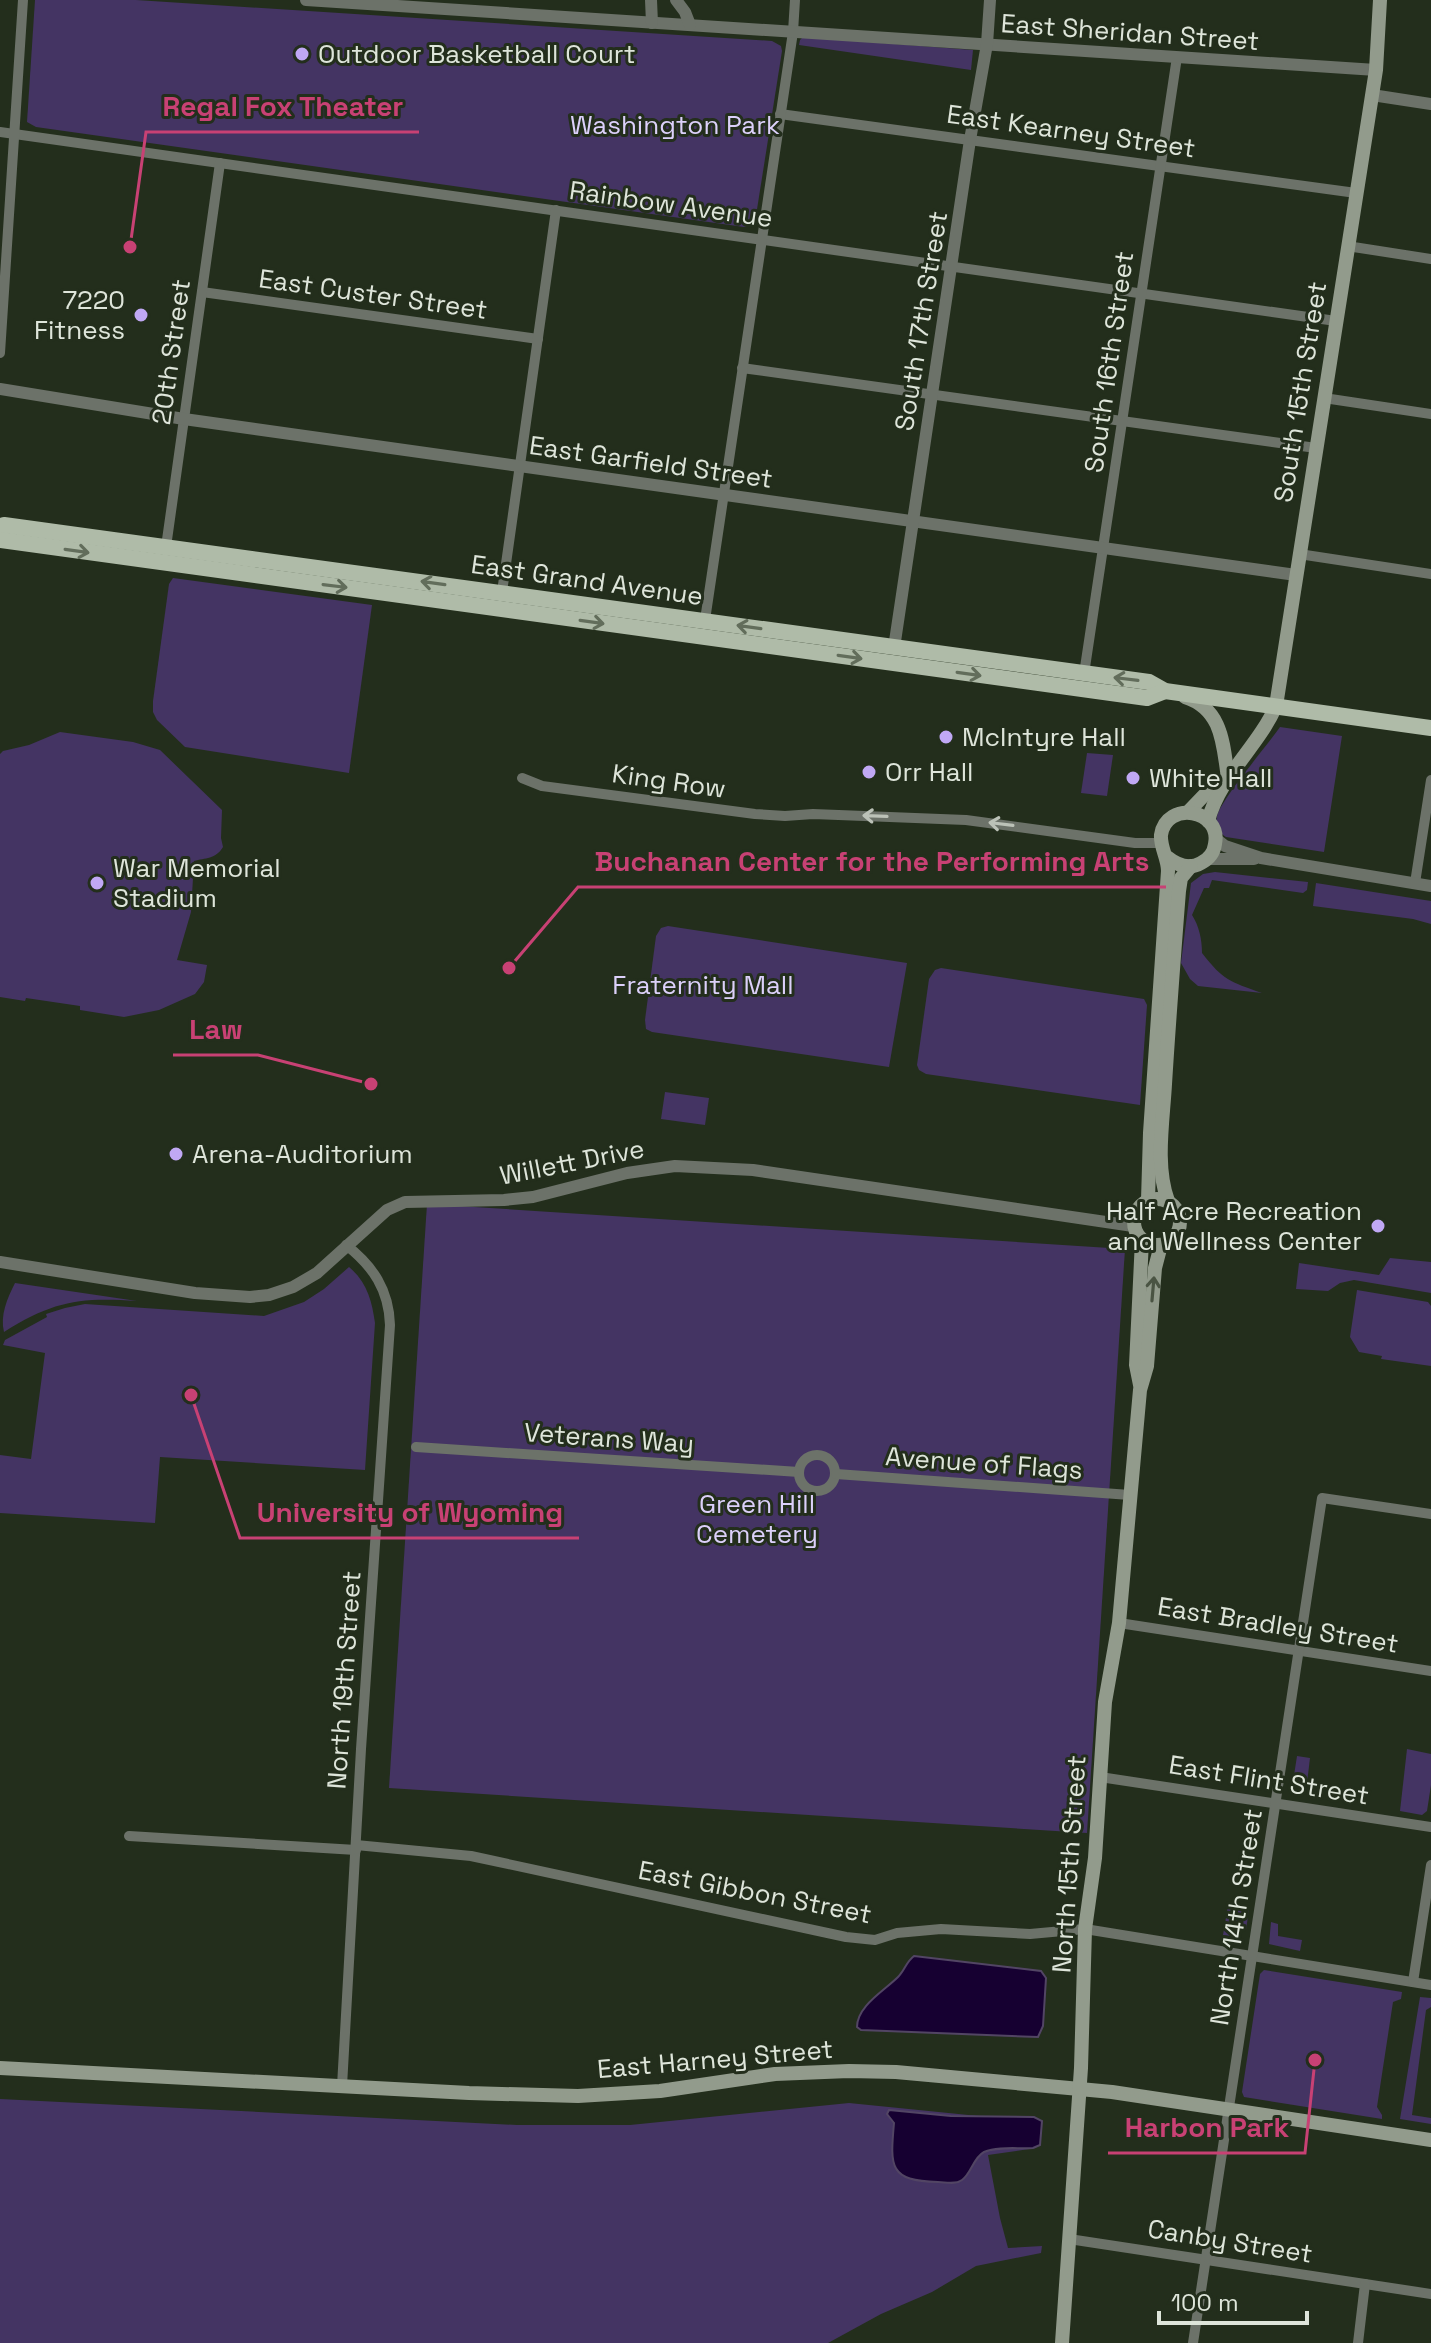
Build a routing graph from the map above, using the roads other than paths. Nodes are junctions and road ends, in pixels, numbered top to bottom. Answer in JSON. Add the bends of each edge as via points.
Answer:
{"nodes":[{"id":1,"x":23,"y":0,"type":"edge"},
{"id":2,"x":306,"y":0,"type":"edge"},
{"id":3,"x":651,"y":0,"type":"edge"},
{"id":4,"x":676,"y":0,"type":"edge"},
{"id":5,"x":795,"y":0,"type":"edge"},
{"id":6,"x":990,"y":0,"type":"edge"},
{"id":7,"x":1380,"y":0,"type":"edge"},
{"id":8,"x":460,"y":5,"type":"edge"},
{"id":9,"x":652,"y":23,"type":"junction"},
{"id":10,"x":690,"y":25,"type":"junction"},
{"id":11,"x":793,"y":32,"type":"junction"},
{"id":12,"x":987,"y":44,"type":"junction"},
{"id":13,"x":1177,"y":57,"type":"junction"},
{"id":14,"x":1376,"y":70,"type":"junction"},
{"id":15,"x":1372,"y":95,"type":"junction"},
{"id":16,"x":1431,"y":104,"type":"edge"},
{"id":17,"x":780,"y":114,"type":"junction"},
{"id":18,"x":0,"y":132,"type":"edge"},
{"id":19,"x":14,"y":133,"type":"junction"},
{"id":20,"x":970,"y":140,"type":"junction"},
{"id":21,"x":220,"y":163,"type":"junction"},
{"id":22,"x":1160,"y":166,"type":"junction"},
{"id":23,"x":1356,"y":193,"type":"junction"},
{"id":24,"x":556,"y":210,"type":"junction"},
{"id":25,"x":761,"y":239,"type":"junction"},
{"id":26,"x":1347,"y":246,"type":"junction"},
{"id":27,"x":1431,"y":259,"type":"edge"},
{"id":28,"x":952,"y":266,"type":"junction"},
{"id":29,"x":202,"y":292,"type":"junction"},
{"id":30,"x":1142,"y":293,"type":"junction"},
{"id":31,"x":1336,"y":321,"type":"junction"},
{"id":32,"x":538,"y":339,"type":"junction"},
{"id":33,"x":0,"y":353,"type":"edge"},
{"id":34,"x":742,"y":368,"type":"junction"},
{"id":35,"x":0,"y":389,"type":"edge"},
{"id":36,"x":932,"y":394,"type":"junction"},
{"id":37,"x":1324,"y":398,"type":"junction"},
{"id":38,"x":1431,"y":414,"type":"edge"},
{"id":39,"x":184,"y":419,"type":"junction"},
{"id":40,"x":1123,"y":421,"type":"junction"},
{"id":41,"x":1316,"y":448,"type":"junction"},
{"id":42,"x":520,"y":466,"type":"junction"},
{"id":43,"x":723,"y":495,"type":"junction"},
{"id":44,"x":913,"y":521,"type":"junction"},
{"id":45,"x":0,"y":527,"type":"edge"},
{"id":46,"x":0,"y":540,"type":"edge"},
{"id":47,"x":166,"y":547,"type":"junction"},
{"id":48,"x":1104,"y":548,"type":"junction"},
{"id":49,"x":1299,"y":554,"type":"junction"},
{"id":50,"x":1431,"y":574,"type":"edge"},
{"id":51,"x":1296,"y":575,"type":"junction"},
{"id":52,"x":502,"y":592,"type":"junction"},
{"id":53,"x":705,"y":620,"type":"junction"},
{"id":54,"x":894,"y":648,"type":"junction"},
{"id":55,"x":1084,"y":674,"type":"junction"},
{"id":56,"x":1165,"y":691,"type":"junction"},
{"id":57,"x":1276,"y":706,"type":"junction"},
{"id":58,"x":1431,"y":728,"type":"edge"},
{"id":59,"x":522,"y":778,"type":"dead end"},
{"id":60,"x":1228,"y":778,"type":"junction"},
{"id":61,"x":1431,"y":780,"type":"edge"},
{"id":62,"x":1188,"y":812,"type":"junction"},
{"id":63,"x":1208,"y":821,"type":"junction"},
{"id":64,"x":1216,"y":839,"type":"junction"},
{"id":65,"x":1164,"y":850,"type":"junction"},
{"id":66,"x":1261,"y":858,"type":"junction"},
{"id":67,"x":1207,"y":859,"type":"junction"},
{"id":68,"x":1191,"y":866,"type":"junction"},
{"id":69,"x":1415,"y":883,"type":"junction"},
{"id":70,"x":1431,"y":886,"type":"edge"},
{"id":71,"x":1165,"y":993,"type":"junction"},
{"id":72,"x":1148,"y":1200,"type":"junction"},
{"id":73,"x":1168,"y":1201,"type":"junction"},
{"id":74,"x":1133,"y":1226,"type":"junction"},
{"id":75,"x":1142,"y":1240,"type":"junction"},
{"id":76,"x":346,"y":1245,"type":"junction"},
{"id":77,"x":1161,"y":1245,"type":"junction"},
{"id":78,"x":0,"y":1262,"type":"edge"},
{"id":79,"x":1140,"y":1390,"type":"junction"},
{"id":80,"x":416,"y":1447,"type":"dead end"},
{"id":81,"x":799,"y":1472,"type":"junction"},
{"id":82,"x":836,"y":1474,"type":"junction"},
{"id":83,"x":1130,"y":1495,"type":"junction"},
{"id":84,"x":1431,"y":1514,"type":"edge"},
{"id":85,"x":1119,"y":1623,"type":"junction"},
{"id":86,"x":1300,"y":1651,"type":"junction"},
{"id":87,"x":1431,"y":1671,"type":"edge"},
{"id":88,"x":1100,"y":1777,"type":"junction"},
{"id":89,"x":1276,"y":1804,"type":"junction"},
{"id":90,"x":1431,"y":1827,"type":"edge"},
{"id":91,"x":129,"y":1836,"type":"dead end"},
{"id":92,"x":356,"y":1848,"type":"junction"},
{"id":93,"x":1431,"y":1865,"type":"edge"},
{"id":94,"x":1085,"y":1929,"type":"junction"},
{"id":95,"x":1252,"y":1957,"type":"junction"},
{"id":96,"x":1413,"y":1982,"type":"junction"},
{"id":97,"x":1431,"y":1985,"type":"edge"},
{"id":98,"x":0,"y":2068,"type":"edge"},
{"id":99,"x":342,"y":2086,"type":"junction"},
{"id":100,"x":1079,"y":2089,"type":"junction"},
{"id":101,"x":1229,"y":2110,"type":"junction"},
{"id":102,"x":1431,"y":2140,"type":"edge"},
{"id":103,"x":1069,"y":2239,"type":"junction"},
{"id":104,"x":1205,"y":2260,"type":"junction"},
{"id":105,"x":1365,"y":2284,"type":"junction"},
{"id":106,"x":1431,"y":2294,"type":"edge"},
{"id":107,"x":1062,"y":2343,"type":"edge"},
{"id":108,"x":1193,"y":2343,"type":"edge"},
{"id":109,"x":1358,"y":2343,"type":"edge"}],
"edges":[{"from":1,"to":19,"type":"street"},
{"from":2,"to":8,"type":"street","name":"East Sheridan Street"},
{"from":3,"to":9,"type":"street"},
{"from":4,"to":10,"type":"street"},
{"from":5,"to":11,"type":"street"},
{"from":6,"to":12,"type":"street","name":"South 17th Street"},
{"from":7,"to":14,"type":"main road","name":"South 15th Street"},
{"from":8,"to":9,"type":"street","name":"East Sheridan Street"},
{"from":9,"to":10,"type":"street","name":"East Sheridan Street"},
{"from":10,"to":11,"type":"street","name":"East Sheridan Street"},
{"from":11,"to":12,"type":"street","name":"East Sheridan Street"},
{"from":11,"to":17,"type":"street"},
{"from":12,"to":13,"type":"street","name":"East Sheridan Street"},
{"from":12,"to":20,"type":"street","name":"South 17th Street"},
{"from":13,"to":14,"type":"street","name":"East Sheridan Street"},
{"from":13,"to":22,"type":"street","name":"South 16th Street"},
{"from":14,"to":15,"type":"main road","name":"South 15th Street"},
{"from":15,"to":16,"type":"street"},
{"from":15,"to":23,"type":"main road","name":"South 15th Street"},
{"from":17,"to":20,"type":"street","name":"East Kearney Street"},
{"from":17,"to":25,"type":"street"},
{"from":18,"to":19,"type":"street","name":"Rainbow Avenue"},
{"from":19,"to":21,"type":"street","name":"Rainbow Avenue"},
{"from":19,"to":33,"type":"street"},
{"from":20,"to":22,"type":"street","name":"East Kearney Street"},
{"from":20,"to":28,"type":"street","name":"South 17th Street"},
{"from":21,"to":24,"type":"street","name":"Rainbow Avenue"},
{"from":21,"to":29,"type":"street","name":"20th Street"},
{"from":22,"to":23,"type":"street","name":"East Kearney Street"},
{"from":22,"to":30,"type":"street","name":"South 16th Street"},
{"from":23,"to":26,"type":"main road","name":"South 15th Street"},
{"from":24,"to":25,"type":"street","name":"Rainbow Avenue"},
{"from":24,"to":32,"type":"street"},
{"from":25,"to":28,"type":"street","name":"Rainbow Avenue"},
{"from":25,"to":34,"type":"street"},
{"from":26,"to":27,"type":"street"},
{"from":26,"to":31,"type":"main road","name":"South 15th Street"},
{"from":28,"to":30,"type":"street","name":"Rainbow Avenue"},
{"from":28,"to":36,"type":"street","name":"South 17th Street"},
{"from":29,"to":32,"type":"street","name":"East Custer Street"},
{"from":29,"to":39,"type":"street","name":"20th Street"},
{"from":30,"to":31,"type":"street","name":"Rainbow Avenue"},
{"from":30,"to":40,"type":"street","name":"South 16th Street"},
{"from":31,"to":37,"type":"main road","name":"South 15th Street"},
{"from":32,"to":42,"type":"street"},
{"from":34,"to":36,"type":"street"},
{"from":34,"to":43,"type":"street"},
{"from":35,"to":39,"type":"street","name":"East Garfield Street"},
{"from":36,"to":40,"type":"street"},
{"from":36,"to":44,"type":"street","name":"South 17th Street"},
{"from":37,"to":38,"type":"street"},
{"from":37,"to":41,"type":"main road","name":"South 15th Street"},
{"from":39,"to":42,"type":"street","name":"East Garfield Street"},
{"from":39,"to":47,"type":"street","name":"20th Street"},
{"from":40,"to":41,"type":"street"},
{"from":40,"to":48,"type":"street","name":"South 16th Street"},
{"from":41,"to":49,"type":"main road","name":"South 15th Street"},
{"from":42,"to":43,"type":"street","name":"East Garfield Street"},
{"from":42,"to":52,"type":"street"},
{"from":43,"to":44,"type":"street","name":"East Garfield Street"},
{"from":43,"to":53,"type":"street"},
{"from":44,"to":48,"type":"street","name":"East Garfield Street"},
{"from":44,"to":54,"type":"street","name":"South 17th Street"},
{"from":45,"to":47,"type":"main road","name":"East Grand Avenue"},
{"from":46,"to":56,"type":"main road","name":"East Grand Avenue","one_way":true,"via":[[1147,698]]},
{"from":52,"to":47,"type":"main road","name":"East Grand Avenue","one_way":true},
{"from":48,"to":51,"type":"street","name":"East Garfield Street"},
{"from":48,"to":55,"type":"street","name":"South 16th Street"},
{"from":49,"to":50,"type":"street"},
{"from":49,"to":51,"type":"main road","name":"South 15th Street"},
{"from":51,"to":57,"type":"main road","name":"South 15th Street"},
{"from":52,"to":53,"type":"main road","name":"East Grand Avenue"},
{"from":54,"to":53,"type":"main road","name":"East Grand Avenue","one_way":true},
{"from":54,"to":55,"type":"main road","name":"East Grand Avenue"},
{"from":56,"to":55,"type":"main road","name":"East Grand Avenue","one_way":true,"via":[[1149,682]]},
{"from":56,"to":57,"type":"main road","name":"East Grand Avenue"},
{"from":56,"to":60,"type":"main road","via":[[1194,700],[1212,714],[1223,739]]},
{"from":57,"to":58,"type":"main road","name":"East Grand Avenue"},
{"from":57,"to":60,"type":"main road","name":"South 15th Street"},
{"from":65,"to":59,"type":"street","name":"King Row","one_way":true,"via":[[966,820],[755,814],[542,786]]},
{"from":60,"to":62,"type":"main road","name":"South 15th Street"},
{"from":60,"to":63,"type":"main road","name":"South 15th Street"},
{"from":61,"to":69,"type":"street"},
{"from":62,"to":63,"type":"main road"},
{"from":62,"to":65,"type":"main road","name":"South 15th Street","via":[[1165,824]]},
{"from":63,"to":64,"type":"main road"},
{"from":64,"to":66,"type":"street"},
{"from":64,"to":67,"type":"main road"},
{"from":65,"to":68,"type":"main road","via":[[1181,865]]},
{"from":65,"to":71,"type":"main road"},
{"from":66,"to":67,"type":"street"},
{"from":66,"to":69,"type":"street"},
{"from":67,"to":68,"type":"main road"},
{"from":68,"to":71,"type":"main road","via":[[1181,878]]},
{"from":69,"to":70,"type":"street"},
{"from":71,"to":72,"type":"main road"},
{"from":71,"to":73,"type":"main road","name":"North 15th Street","via":[[1162,1135]]},
{"from":72,"to":73,"type":"main road"},
{"from":72,"to":74,"type":"main road","via":[[1136,1211]]},
{"from":73,"to":77,"type":"main road","name":"North 15th Street","via":[[1178,1211],[1180,1227]]},
{"from":74,"to":75,"type":"main road"},
{"from":74,"to":76,"type":"street","name":"Willett Drive","via":[[753,1170],[675,1166],[533,1197],[405,1202],[387,1210]]},
{"from":75,"to":77,"type":"main road"},
{"from":75,"to":79,"type":"main road","name":"North 15th Street","via":[[1136,1365]]},
{"from":76,"to":78,"type":"street","name":"Willett Drive","via":[[306,1280],[250,1297]]},
{"from":76,"to":92,"type":"street","name":"North 19th Street","via":[[377,1275],[388,1301],[390,1325]]},
{"from":79,"to":77,"type":"main road","name":"North 15th Street","one_way":true},
{"from":79,"to":83,"type":"main road","name":"North 15th Street"},
{"from":80,"to":81,"type":"street","name":"Veterans Way"},
{"from":81,"to":82,"type":"street","via":[[807,1458],[818,1455],[832,1463]]},
{"from":81,"to":82,"type":"street","via":[[801,1482],[814,1491],[829,1488]]},
{"from":82,"to":83,"type":"street","name":"Avenue of Flags"},
{"from":83,"to":85,"type":"main road","name":"North 15th Street"},
{"from":84,"to":86,"type":"street","name":"North 14th Street","via":[[1322,1498]]},
{"from":85,"to":86,"type":"street","name":"East Bradley Street"},
{"from":85,"to":88,"type":"main road","name":"North 15th Street","via":[[1105,1702]]},
{"from":86,"to":87,"type":"street","name":"East Bradley Street"},
{"from":86,"to":89,"type":"street","name":"North 14th Street"},
{"from":88,"to":89,"type":"street","name":"East Flint Street"},
{"from":88,"to":94,"type":"main road","name":"North 15th Street"},
{"from":89,"to":90,"type":"street","name":"East Flint Street"},
{"from":89,"to":95,"type":"street","name":"North 14th Street"},
{"from":91,"to":92,"type":"street","name":"East Gibbon Street"},
{"from":92,"to":94,"type":"street","name":"East Gibbon Street","via":[[471,1856],[846,1937],[875,1940],[941,1929],[1021,1934]]},
{"from":92,"to":99,"type":"street","name":"North 19th Street"},
{"from":93,"to":96,"type":"street"},
{"from":94,"to":95,"type":"street","name":"East Gibbon Street"},
{"from":94,"to":100,"type":"main road","name":"North 15th Street"},
{"from":95,"to":96,"type":"street","name":"East Gibbon Street"},
{"from":95,"to":101,"type":"street","name":"North 14th Street"},
{"from":96,"to":97,"type":"street","name":"East Gibbon Street"},
{"from":98,"to":99,"type":"main road","name":"East Harney Street"},
{"from":99,"to":100,"type":"main road","name":"East Harney Street","via":[[621,2095],[775,2074],[849,2071]]},
{"from":100,"to":101,"type":"main road","name":"East Harney Street"},
{"from":100,"to":103,"type":"main road","name":"North 15th Street"},
{"from":101,"to":102,"type":"main road","name":"East Harney Street"},
{"from":101,"to":104,"type":"street","name":"North 14th Street"},
{"from":103,"to":104,"type":"street","name":"Canby Street"},
{"from":103,"to":107,"type":"main road","name":"North 15th Street"},
{"from":104,"to":105,"type":"street","name":"Canby Street"},
{"from":104,"to":108,"type":"street","name":"North 14th Street"},
{"from":105,"to":106,"type":"street","name":"Canby Street"},
{"from":105,"to":109,"type":"street"}]}
